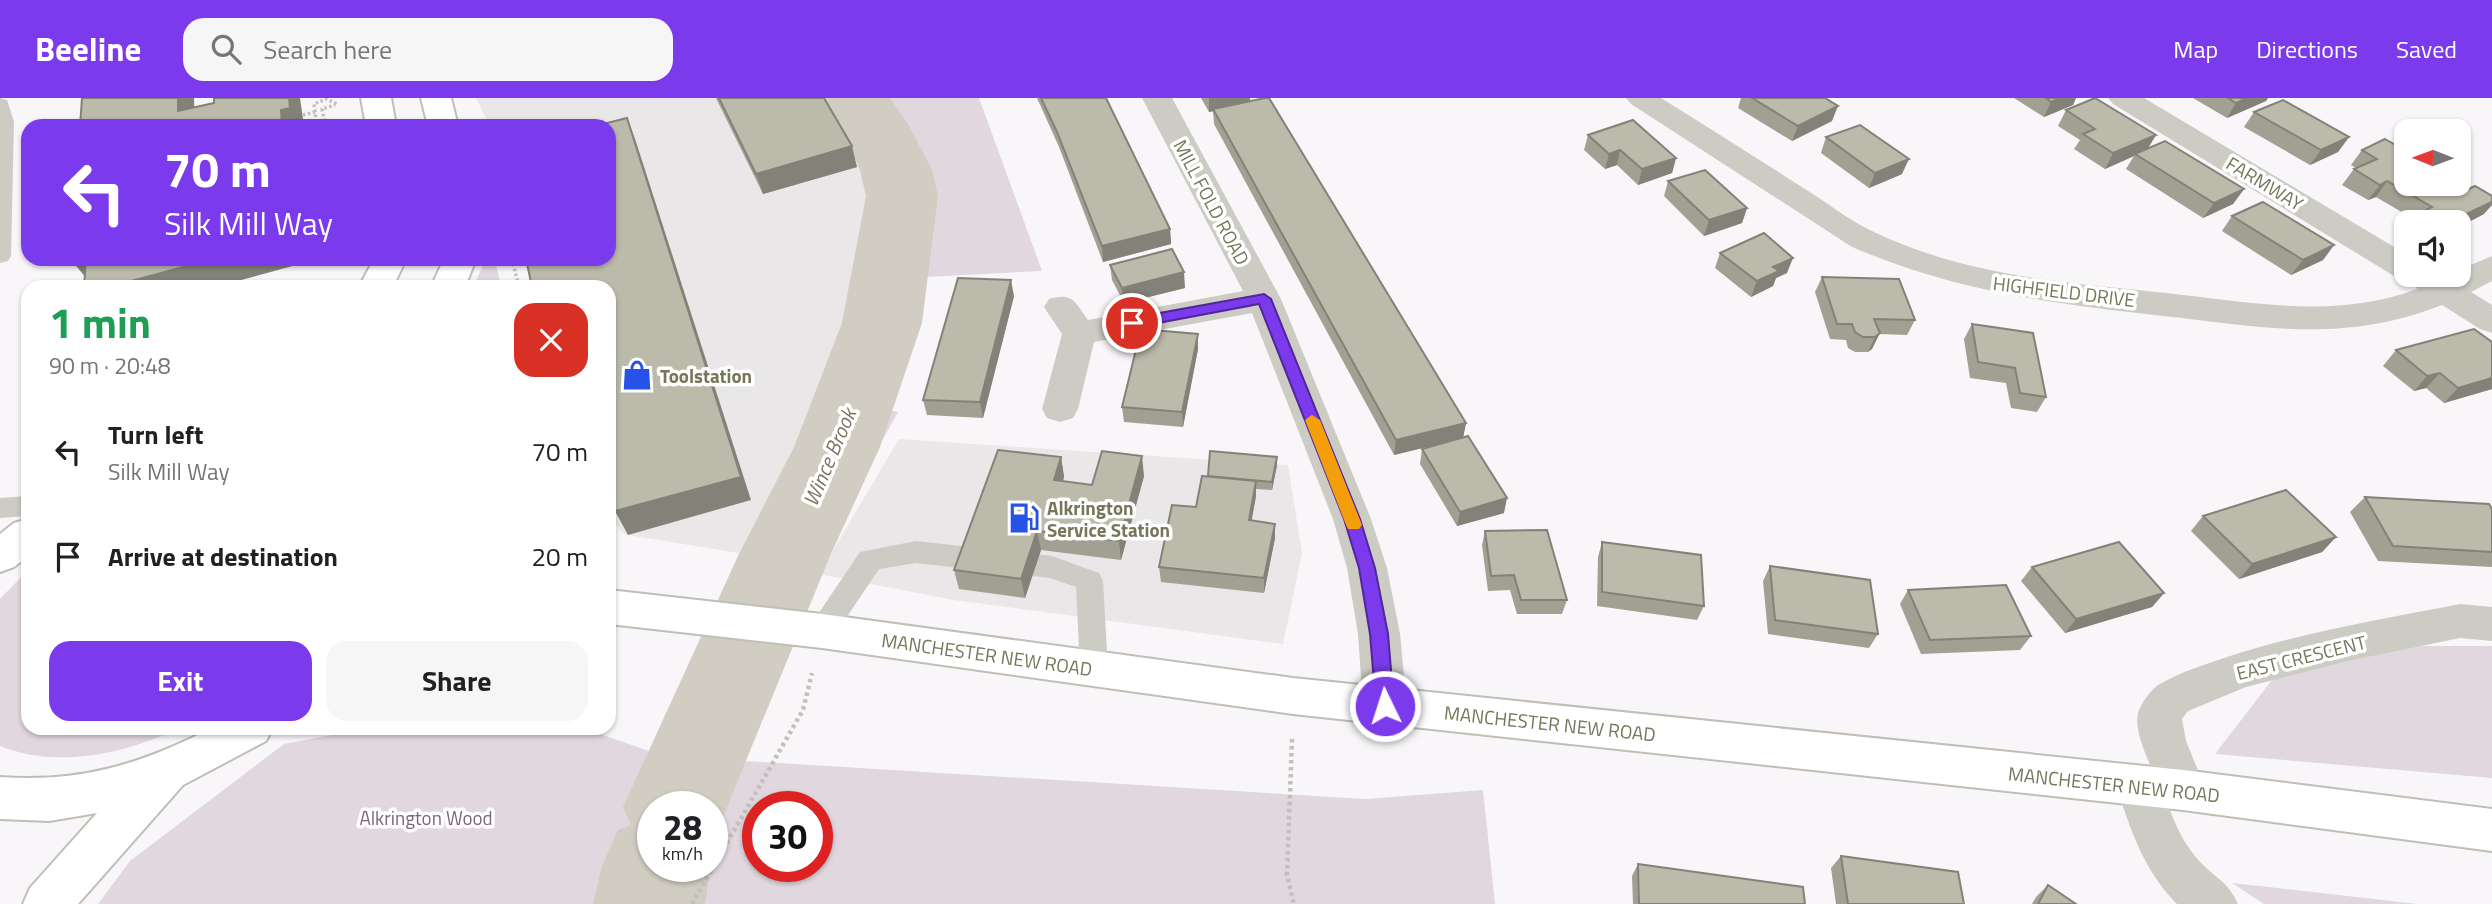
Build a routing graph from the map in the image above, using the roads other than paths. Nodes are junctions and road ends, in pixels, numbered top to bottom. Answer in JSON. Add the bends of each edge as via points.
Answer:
{"nodes":[{"id":1,"x":376,"y":98,"type":"edge"},
{"id":2,"x":436,"y":98,"type":"edge"},
{"id":3,"x":1157,"y":98,"type":"edge"},
{"id":4,"x":1641,"y":98,"type":"edge"},
{"id":5,"x":2123,"y":98,"type":"edge"},
{"id":6,"x":2,"y":113,"type":"edge"},
{"id":7,"x":380,"y":119,"type":"edge"},
{"id":8,"x":441,"y":119,"type":"edge"},
{"id":9,"x":0,"y":256,"type":"edge"},
{"id":10,"x":2394,"y":261,"type":"edge"},
{"id":11,"x":2492,"y":267,"type":"edge"},
{"id":12,"x":2438,"y":287,"type":"edge"},
{"id":13,"x":2446,"y":292,"type":"junction"},
{"id":14,"x":1264,"y":299,"type":"junction"},
{"id":15,"x":2492,"y":321,"type":"edge"},
{"id":16,"x":1060,"y":409,"type":"dead end"},
{"id":17,"x":21,"y":506,"type":"edge"},
{"id":18,"x":0,"y":508,"type":"edge"},
{"id":19,"x":21,"y":540,"type":"edge"},
{"id":20,"x":0,"y":556,"type":"edge"},
{"id":21,"x":616,"y":608,"type":"edge"},
{"id":22,"x":2492,"y":624,"type":"edge"},
{"id":23,"x":822,"y":631,"type":"junction"},
{"id":24,"x":1094,"y":669,"type":"junction"},
{"id":25,"x":1385,"y":706,"type":"junction"},
{"id":26,"x":238,"y":735,"type":"edge"},
{"id":27,"x":172,"y":769,"type":"junction"},
{"id":28,"x":2161,"y":788,"type":"junction"},
{"id":29,"x":0,"y":798,"type":"edge"},
{"id":30,"x":2492,"y":830,"type":"edge"},
{"id":31,"x":47,"y":904,"type":"edge"},
{"id":32,"x":2214,"y":904,"type":"edge"}],
"edges":[{"from":1,"to":7,"type":"main road"},
{"from":2,"to":8,"type":"main road"},
{"from":3,"to":14,"type":"street","name":"MILL FOLD ROAD"},
{"from":4,"to":13,"type":"street","name":"HIGHFIELD DRIVE","via":[[1863,240],[1891,254],[2007,287],[2317,318],[2353,317]]},
{"from":5,"to":10,"type":"street","name":"FARMWAY"},
{"from":6,"to":9,"type":"lane"},
{"from":11,"to":13,"type":"street","name":"HIGHFIELD DRIVE"},
{"from":12,"to":13,"type":"street"},
{"from":13,"to":15,"type":"street"},
{"from":14,"to":16,"type":"street","via":[[1070,320]]},
{"from":14,"to":25,"type":"street","name":"MILL FOLD ROAD","via":[[1352,519],[1367,568]]},
{"from":17,"to":18,"type":"lane"},
{"from":19,"to":20,"type":"main road"},
{"from":21,"to":23,"type":"main road","name":"MANCHESTER NEW ROAD"},
{"from":22,"to":28,"type":"street","name":"EAST CRESCENT","via":[[2460,621],[2253,664],[2169,698],[2160,712]]},
{"from":23,"to":24,"type":"main road","name":"MANCHESTER NEW ROAD"},
{"from":23,"to":24,"type":"lane","via":[[870,560],[916,552],[1052,567],[1089,581]]},
{"from":24,"to":25,"type":"main road","name":"MANCHESTER NEW ROAD"},
{"from":25,"to":28,"type":"main road","name":"MANCHESTER NEW ROAD"},
{"from":26,"to":27,"type":"main road"},
{"from":27,"to":29,"type":"main road","via":[[87,795],[46,800]]},
{"from":27,"to":31,"type":"main road"},
{"from":28,"to":30,"type":"main road","name":"MANCHESTER NEW ROAD"},
{"from":28,"to":32,"type":"street","via":[[2164,854],[2194,890]]}]}
